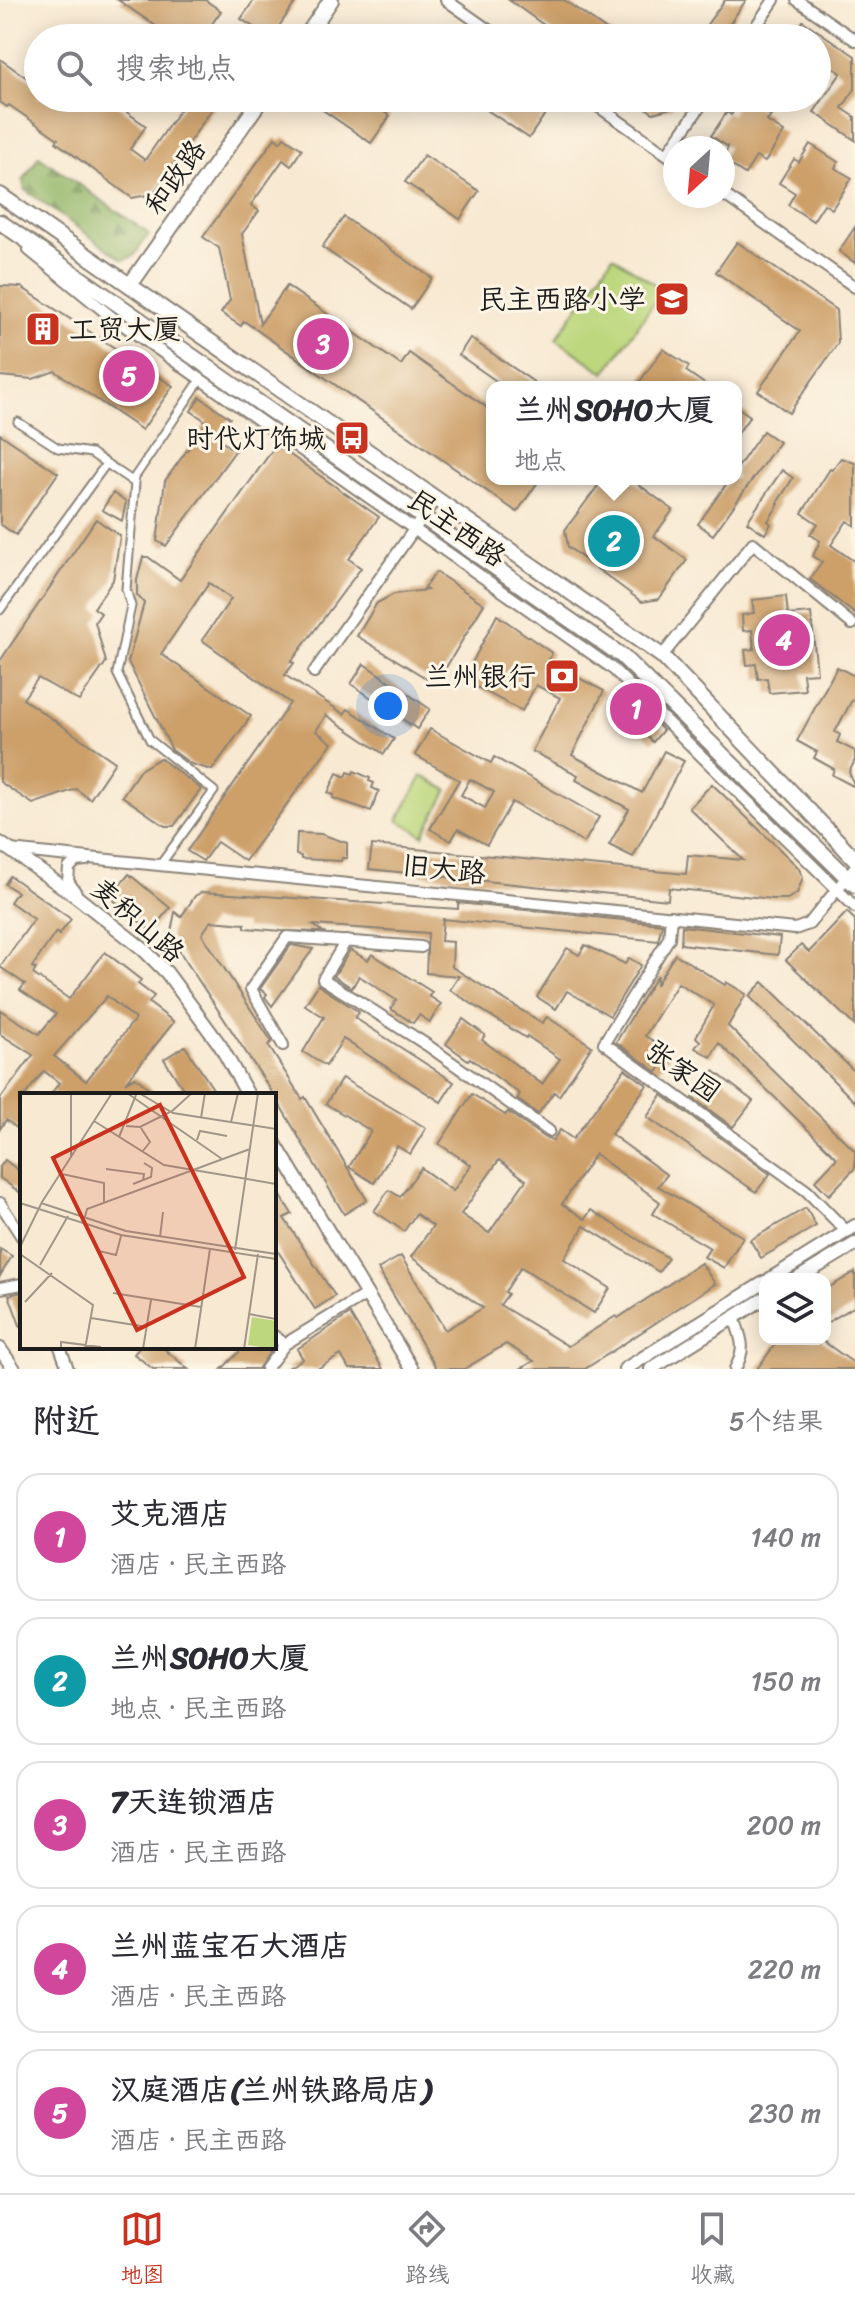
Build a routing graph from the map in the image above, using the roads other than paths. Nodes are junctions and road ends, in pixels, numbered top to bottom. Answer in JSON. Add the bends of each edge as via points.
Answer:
{"nodes":[{"id":1,"x":331,"y":0,"type":"edge"},
{"id":2,"x":446,"y":0,"type":"edge"},
{"id":3,"x":774,"y":0,"type":"edge"},
{"id":4,"x":797,"y":0,"type":"edge"},
{"id":5,"x":315,"y":24,"type":"edge"},
{"id":6,"x":480,"y":24,"type":"edge"},
{"id":7,"x":758,"y":24,"type":"edge"},
{"id":8,"x":855,"y":40,"type":"edge"},
{"id":9,"x":252,"y":112,"type":"edge"},
{"id":10,"x":606,"y":112,"type":"edge"},
{"id":11,"x":698,"y":112,"type":"edge"},
{"id":12,"x":683,"y":136,"type":"edge"},
{"id":13,"x":663,"y":151,"type":"edge"},
{"id":14,"x":0,"y":195,"type":"edge"},
{"id":15,"x":735,"y":202,"type":"edge"},
{"id":16,"x":0,"y":224,"type":"edge"},
{"id":17,"x":130,"y":285,"type":"junction"},
{"id":18,"x":855,"y":287,"type":"edge"},
{"id":19,"x":201,"y":379,"type":"junction"},
{"id":20,"x":18,"y":422,"type":"dead end"},
{"id":21,"x":106,"y":464,"type":"junction"},
{"id":22,"x":132,"y":481,"type":"junction"},
{"id":23,"x":436,"y":498,"type":"junction"},
{"id":24,"x":423,"y":516,"type":"junction"},
{"id":25,"x":414,"y":529,"type":"junction"},
{"id":26,"x":0,"y":610,"type":"edge"},
{"id":27,"x":852,"y":624,"type":"dead end"},
{"id":28,"x":662,"y":656,"type":"junction"},
{"id":29,"x":314,"y":672,"type":"dead end"},
{"id":30,"x":4,"y":847,"type":"edge"},
{"id":31,"x":100,"y":859,"type":"junction"},
{"id":32,"x":855,"y":859,"type":"edge"},
{"id":33,"x":160,"y":865,"type":"junction"},
{"id":34,"x":852,"y":876,"type":"edge"},
{"id":35,"x":836,"y":888,"type":"junction"},
{"id":36,"x":855,"y":907,"type":"edge"},
{"id":37,"x":97,"y":913,"type":"junction"},
{"id":38,"x":671,"y":916,"type":"junction"},
{"id":39,"x":346,"y":941,"type":"junction"},
{"id":40,"x":421,"y":947,"type":"dead end"},
{"id":41,"x":283,"y":1045,"type":"dead end"},
{"id":42,"x":247,"y":1093,"type":"edge"},
{"id":43,"x":549,"y":1131,"type":"dead end"},
{"id":44,"x":276,"y":1145,"type":"edge"},
{"id":45,"x":0,"y":1203,"type":"edge"},
{"id":46,"x":850,"y":1228,"type":"edge"},
{"id":47,"x":20,"y":1234,"type":"edge"},
{"id":48,"x":855,"y":1244,"type":"edge"},
{"id":49,"x":780,"y":1273,"type":"edge"},
{"id":50,"x":807,"y":1273,"type":"edge"},
{"id":51,"x":20,"y":1284,"type":"edge"},
{"id":52,"x":759,"y":1287,"type":"edge"},
{"id":53,"x":0,"y":1288,"type":"edge"},
{"id":54,"x":367,"y":1294,"type":"junction"},
{"id":55,"x":759,"y":1302,"type":"edge"},
{"id":56,"x":734,"y":1317,"type":"junction"},
{"id":57,"x":276,"y":1337,"type":"edge"},
{"id":58,"x":285,"y":1344,"type":"junction"},
{"id":59,"x":0,"y":1349,"type":"edge"},
{"id":60,"x":61,"y":1349,"type":"edge"},
{"id":61,"x":14,"y":1369,"type":"edge"},
{"id":62,"x":68,"y":1369,"type":"edge"},
{"id":63,"x":266,"y":1369,"type":"edge"},
{"id":64,"x":412,"y":1369,"type":"edge"},
{"id":65,"x":625,"y":1369,"type":"edge"},
{"id":66,"x":651,"y":1369,"type":"edge"},
{"id":67,"x":735,"y":1369,"type":"edge"}],
"edges":[{"from":1,"to":5,"type":"main road"},
{"from":2,"to":6,"type":"street"},
{"from":3,"to":7,"type":"street"},
{"from":4,"to":8,"type":"street"},
{"from":9,"to":17,"type":"main road","name":"和政路"},
{"from":10,"to":13,"type":"street"},
{"from":11,"to":12,"type":"street"},
{"from":14,"to":17,"type":"main road","name":"民主西路"},
{"from":15,"to":18,"type":"street"},
{"from":16,"to":19,"type":"street","name":"民主西路","via":[[109,315]]},
{"from":16,"to":24,"type":"main road","name":"民主西路"},
{"from":17,"to":23,"type":"main road","name":"民主西路"},
{"from":19,"to":22,"type":"street"},
{"from":19,"to":25,"type":"street","name":"民主西路"},
{"from":20,"to":21,"type":"street","via":[[58,448],[91,453]]},
{"from":21,"to":22,"type":"street"},
{"from":21,"to":26,"type":"street"},
{"from":22,"to":33,"type":"street","via":[[126,589],[131,606],[117,673],[150,740],[214,791]]},
{"from":23,"to":24,"type":"street"},
{"from":23,"to":28,"type":"main road","name":"民主西路"},
{"from":24,"to":25,"type":"street"},
{"from":24,"to":34,"type":"main road","name":"民主西路","via":[[622,656]]},
{"from":25,"to":29,"type":"street"},
{"from":25,"to":35,"type":"street","name":"民主西路","via":[[636,688]]},
{"from":27,"to":28,"type":"street","via":[[753,543]]},
{"from":28,"to":32,"type":"main road","name":"民主西路"},
{"from":30,"to":31,"type":"street","name":"旧大路"},
{"from":30,"to":37,"type":"street","name":"麦积山路"},
{"from":31,"to":33,"type":"street","name":"旧大路"},
{"from":31,"to":37,"type":"street","via":[[76,861],[67,874],[72,889]]},
{"from":33,"to":38,"type":"street","name":"旧大路"},
{"from":34,"to":35,"type":"street","name":"旧大路"},
{"from":35,"to":36,"type":"street","name":"民主西路"},
{"from":35,"to":38,"type":"street","name":"旧大路","via":[[809,924],[795,929]]},
{"from":37,"to":42,"type":"street","name":"麦积山路","via":[[167,973],[220,1045]]},
{"from":38,"to":46,"type":"street","name":"张家园","via":[[669,938],[604,1043]]},
{"from":39,"to":40,"type":"street"},
{"from":39,"to":41,"type":"street","via":[[287,937],[251,989]]},
{"from":39,"to":43,"type":"street","via":[[323,979]]},
{"from":44,"to":54,"type":"street"},
{"from":45,"to":47,"type":"street"},
{"from":46,"to":49,"type":"street"},
{"from":48,"to":50,"type":"street"},
{"from":51,"to":53,"type":"street"},
{"from":52,"to":65,"type":"street"},
{"from":54,"to":58,"type":"street"},
{"from":54,"to":64,"type":"street"},
{"from":55,"to":56,"type":"street"},
{"from":56,"to":66,"type":"street"},
{"from":56,"to":67,"type":"street","via":[[744,1345]]},
{"from":57,"to":58,"type":"street"},
{"from":58,"to":63,"type":"street"},
{"from":59,"to":61,"type":"street"},
{"from":60,"to":62,"type":"street"}]}
